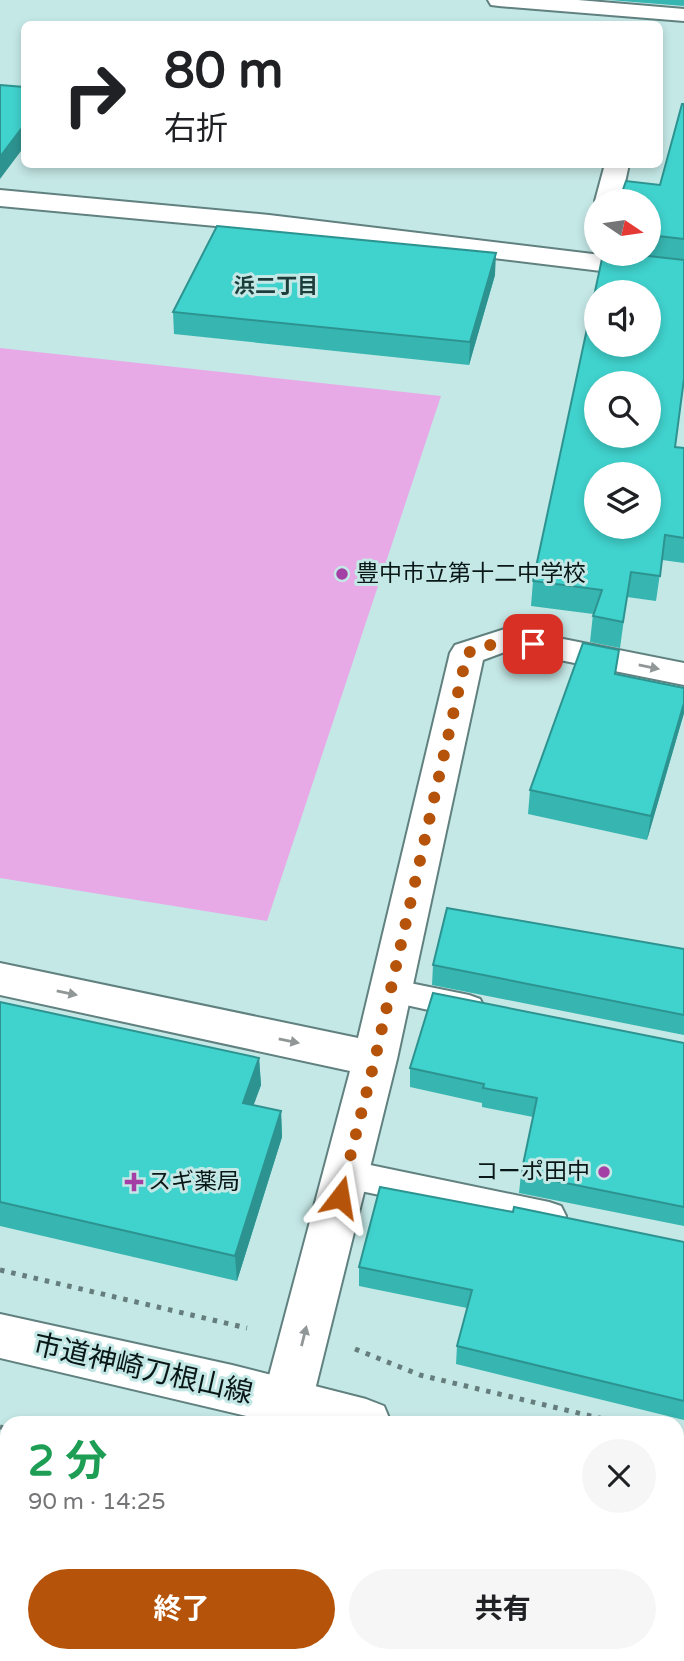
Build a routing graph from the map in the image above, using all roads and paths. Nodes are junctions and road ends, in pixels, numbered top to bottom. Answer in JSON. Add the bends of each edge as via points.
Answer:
{"nodes":[{"id":1,"x":499,"y":0,"type":"edge"},
{"id":2,"x":653,"y":12,"type":"edge"},
{"id":3,"x":684,"y":15,"type":"edge"},
{"id":4,"x":616,"y":168,"type":"edge"},
{"id":5,"x":611,"y":189,"type":"edge"},
{"id":6,"x":0,"y":198,"type":"edge"},
{"id":7,"x":584,"y":254,"type":"edge"},
{"id":8,"x":649,"y":266,"type":"edge"},
{"id":9,"x":684,"y":273,"type":"edge"},
{"id":10,"x":684,"y":674,"type":"edge"},
{"id":11,"x":0,"y":979,"type":"edge"},
{"id":12,"x":390,"y":991,"type":"junction"},
{"id":13,"x":497,"y":1012,"type":"edge"},
{"id":14,"x":375,"y":1059,"type":"junction"},
{"id":15,"x":346,"y":1174,"type":"junction"},
{"id":16,"x":576,"y":1222,"type":"edge"},
{"id":17,"x":0,"y":1270,"type":"edge"},
{"id":18,"x":247,"y":1328,"type":"dead end"},
{"id":19,"x":0,"y":1336,"type":"edge"},
{"id":20,"x":347,"y":1346,"type":"dead end"},
{"id":21,"x":288,"y":1413,"type":"edge"},
{"id":22,"x":311,"y":1416,"type":"edge"},
{"id":23,"x":591,"y":1416,"type":"edge"}],
"edges":[{"from":1,"to":2,"type":"street"},
{"from":2,"to":3,"type":"street"},
{"from":4,"to":5,"type":"street"},
{"from":6,"to":7,"type":"street"},
{"from":8,"to":9,"type":"street"},
{"from":12,"to":10,"type":"street","one_way":true,"via":[[467,653],[508,639]]},
{"from":11,"to":14,"type":"street","one_way":true},
{"from":12,"to":13,"type":"lane"},
{"from":12,"to":14,"type":"street"},
{"from":14,"to":15,"type":"street"},
{"from":15,"to":16,"type":"lane"},
{"from":21,"to":15,"type":"street","one_way":true},
{"from":17,"to":18,"type":"path"},
{"from":19,"to":21,"type":"street","name":"市道神崎刀根山線"},
{"from":20,"to":23,"type":"path","via":[[419,1375]]},
{"from":21,"to":22,"type":"street","name":"市道神崎刀根山線"}]}
